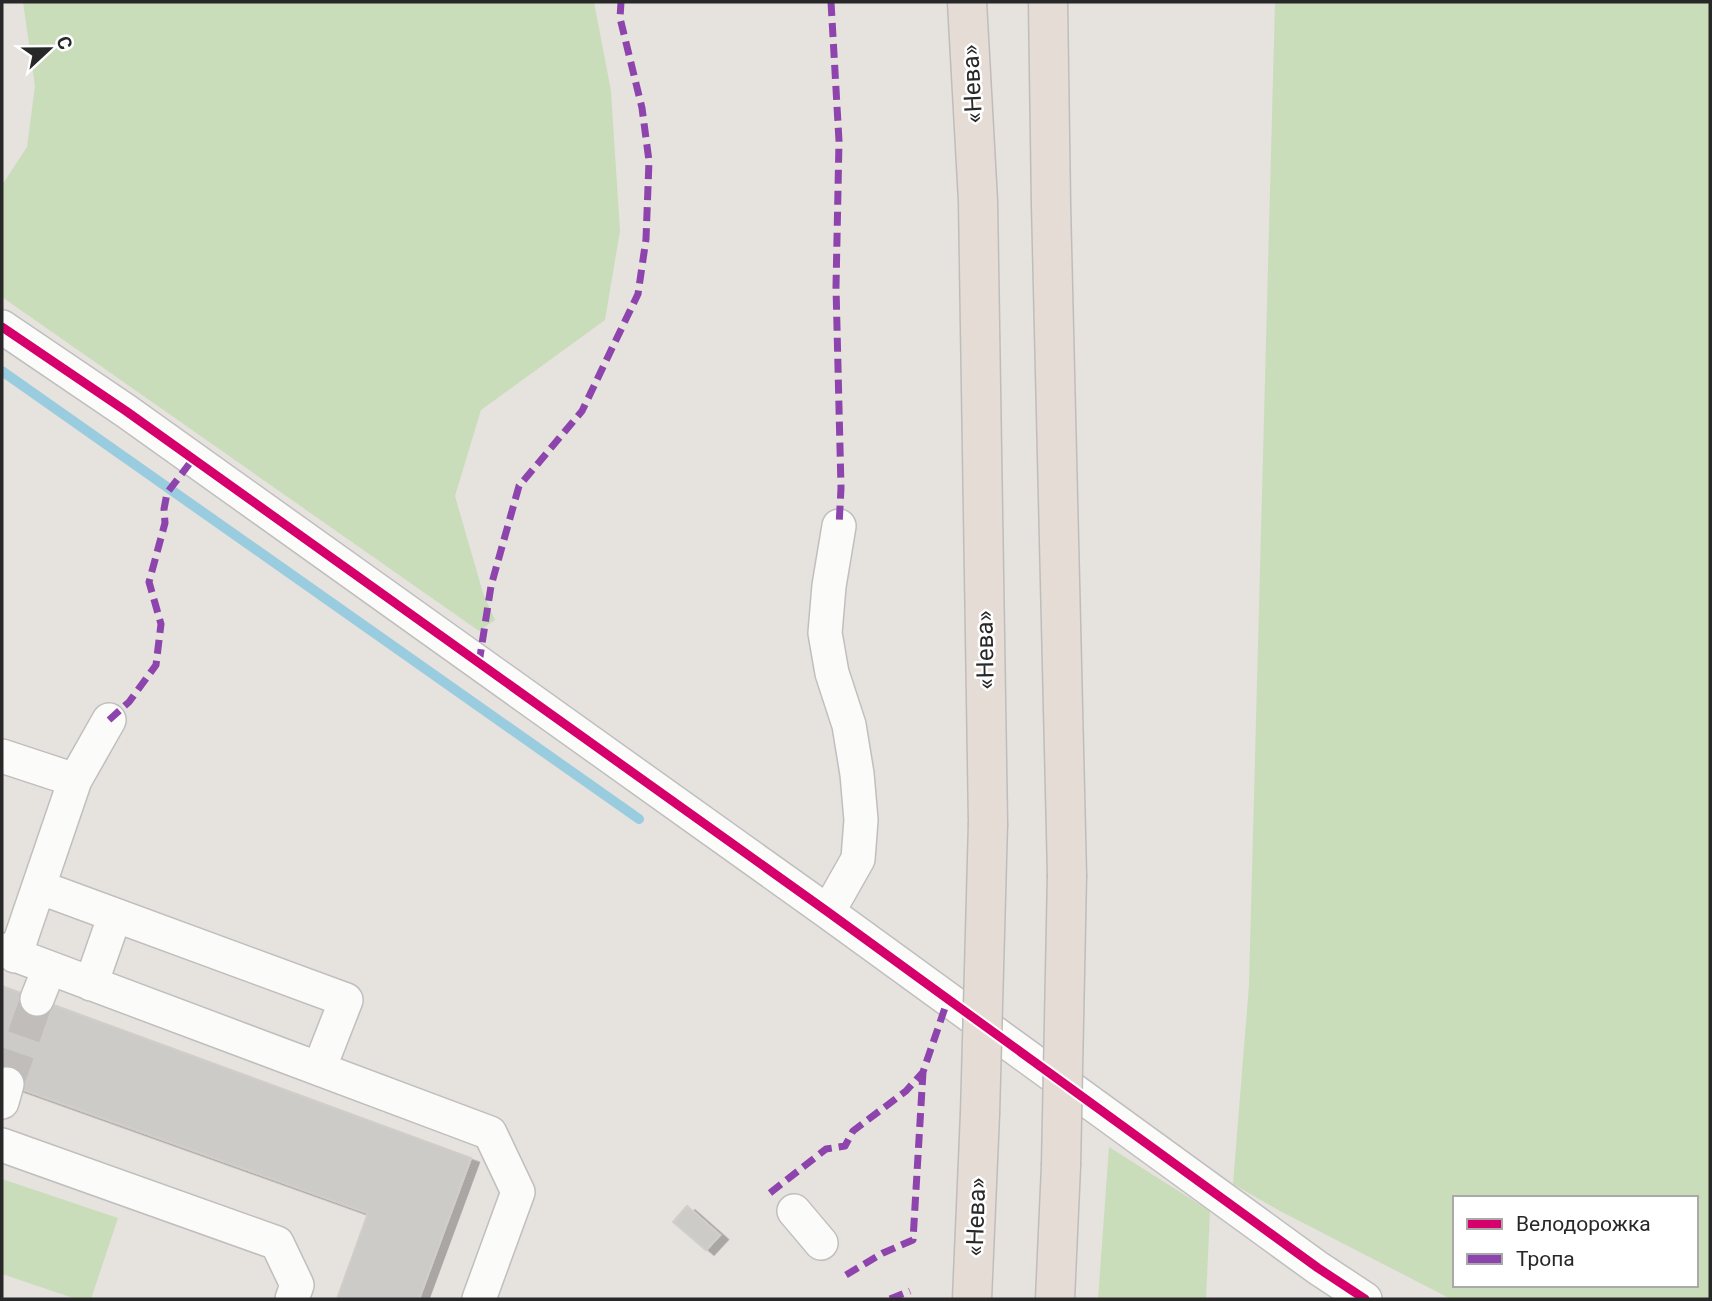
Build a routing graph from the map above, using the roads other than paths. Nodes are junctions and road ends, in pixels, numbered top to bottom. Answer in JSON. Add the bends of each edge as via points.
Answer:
{"nodes":[{"id":1,"x":967,"y":2,"type":"edge"},
{"id":2,"x":1048,"y":2,"type":"edge"},
{"id":3,"x":2,"y":327,"type":"edge"},
{"id":4,"x":839,"y":526,"type":"dead end"},
{"id":5,"x":108,"y":720,"type":"dead end"},
{"id":6,"x":2,"y":756,"type":"edge"},
{"id":7,"x":75,"y":780,"type":"junction"},
{"id":8,"x":39,"y":887,"type":"junction"},
{"id":9,"x":828,"y":912,"type":"junction"},
{"id":10,"x":115,"y":915,"type":"junction"},
{"id":11,"x":8,"y":953,"type":"edge"},
{"id":12,"x":91,"y":985,"type":"junction"},
{"id":13,"x":318,"y":1069,"type":"junction"},
{"id":14,"x":2,"y":1145,"type":"edge"},
{"id":15,"x":794,"y":1211,"type":"dead end"},
{"id":16,"x":821,"y":1243,"type":"dead end"},
{"id":17,"x":292,"y":1299,"type":"edge"},
{"id":18,"x":479,"y":1299,"type":"edge"},
{"id":19,"x":972,"y":1299,"type":"edge"},
{"id":20,"x":1055,"y":1299,"type":"edge"},
{"id":21,"x":1365,"y":1299,"type":"edge"}],
"edges":[{"from":1,"to":19,"type":"highway","name":"«Нева»","bridge":true,"via":[[978,201],[988,822]]},
{"from":2,"to":20,"type":"highway","bridge":true,"via":[[1067,875]]},
{"from":3,"to":9,"type":"street"},
{"from":4,"to":9,"type":"street","via":[[825,633],[849,725],[861,820],[858,859]]},
{"from":5,"to":7,"type":"street"},
{"from":6,"to":7,"type":"street"},
{"from":7,"to":8,"type":"street"},
{"from":8,"to":10,"type":"street"},
{"from":8,"to":11,"type":"street"},
{"from":9,"to":21,"type":"street"},
{"from":10,"to":12,"type":"street"},
{"from":10,"to":13,"type":"street","via":[[346,1000]]},
{"from":11,"to":12,"type":"street","via":[[43,984]]},
{"from":12,"to":13,"type":"street"},
{"from":13,"to":18,"type":"street","via":[[490,1133],[517,1192]]},
{"from":14,"to":17,"type":"street","via":[[277,1243],[297,1285]]},
{"from":15,"to":16,"type":"street"}]}
